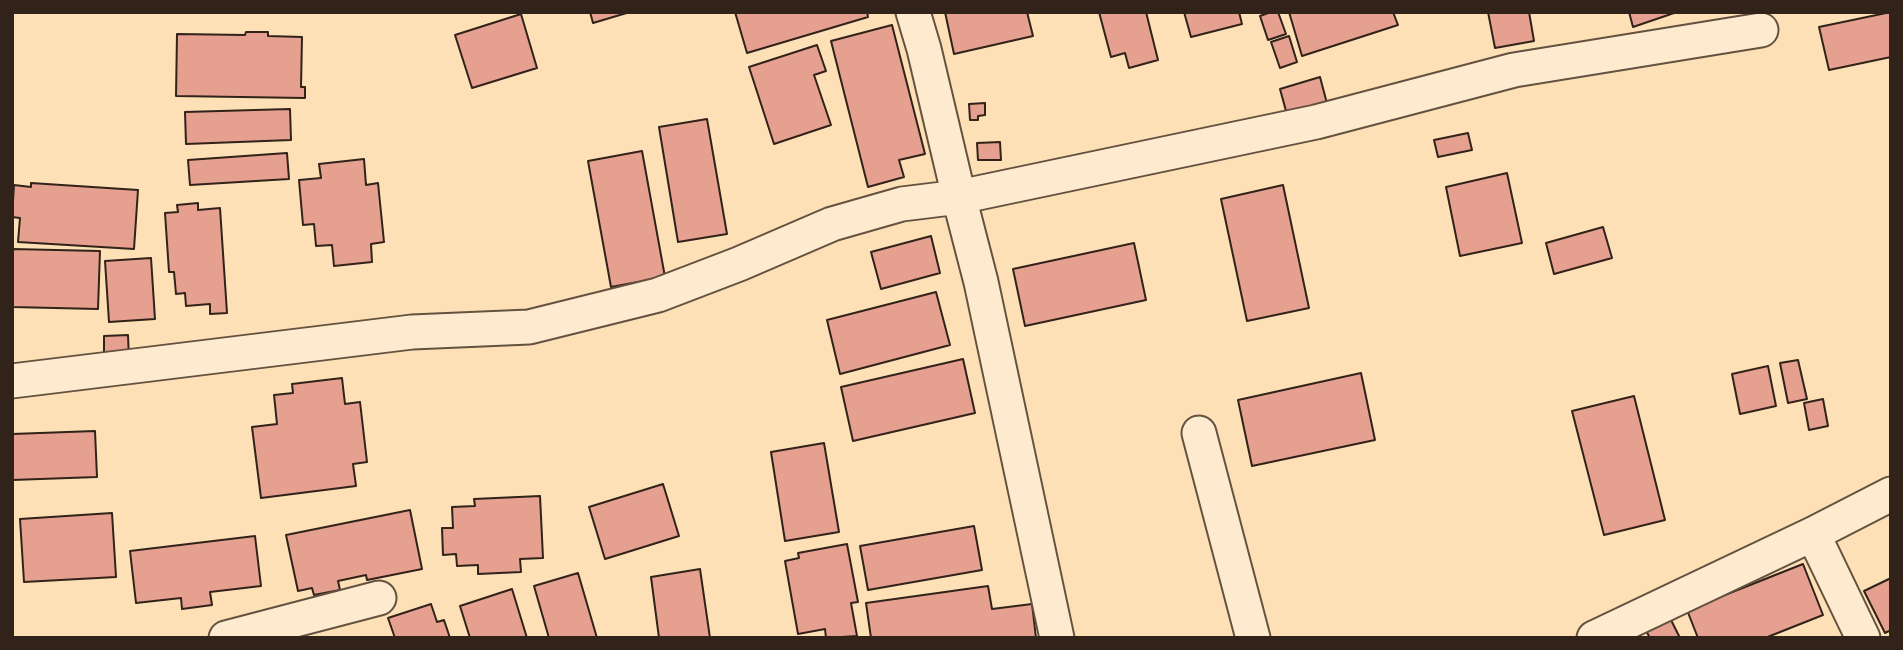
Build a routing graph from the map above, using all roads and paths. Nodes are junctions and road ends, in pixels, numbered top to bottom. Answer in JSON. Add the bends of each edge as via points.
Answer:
{"nodes":[{"id":1,"x":913,"y":12,"type":"edge"},
{"id":2,"x":1761,"y":30,"type":"dead end"},
{"id":3,"x":959,"y":197,"type":"junction"},
{"id":4,"x":12,"y":381,"type":"edge"},
{"id":5,"x":1199,"y":433,"type":"dead end"},
{"id":6,"x":1891,"y":494,"type":"edge"},
{"id":7,"x":1813,"y":534,"type":"junction"},
{"id":8,"x":379,"y":598,"type":"dead end"},
{"id":9,"x":226,"y":638,"type":"edge"},
{"id":10,"x":1057,"y":638,"type":"edge"},
{"id":11,"x":1253,"y":638,"type":"edge"},
{"id":12,"x":1594,"y":638,"type":"edge"},
{"id":13,"x":1863,"y":638,"type":"edge"}],
"edges":[{"from":1,"to":3,"type":"street"},
{"from":2,"to":3,"type":"street","via":[[1514,70],[1315,122]]},
{"from":3,"to":4,"type":"street","via":[[902,204],[832,224],[658,295],[529,327],[412,332]]},
{"from":3,"to":10,"type":"street"},
{"from":5,"to":11,"type":"street"},
{"from":6,"to":7,"type":"street"},
{"from":7,"to":12,"type":"street"},
{"from":7,"to":13,"type":"street"},
{"from":8,"to":9,"type":"street"}]}
